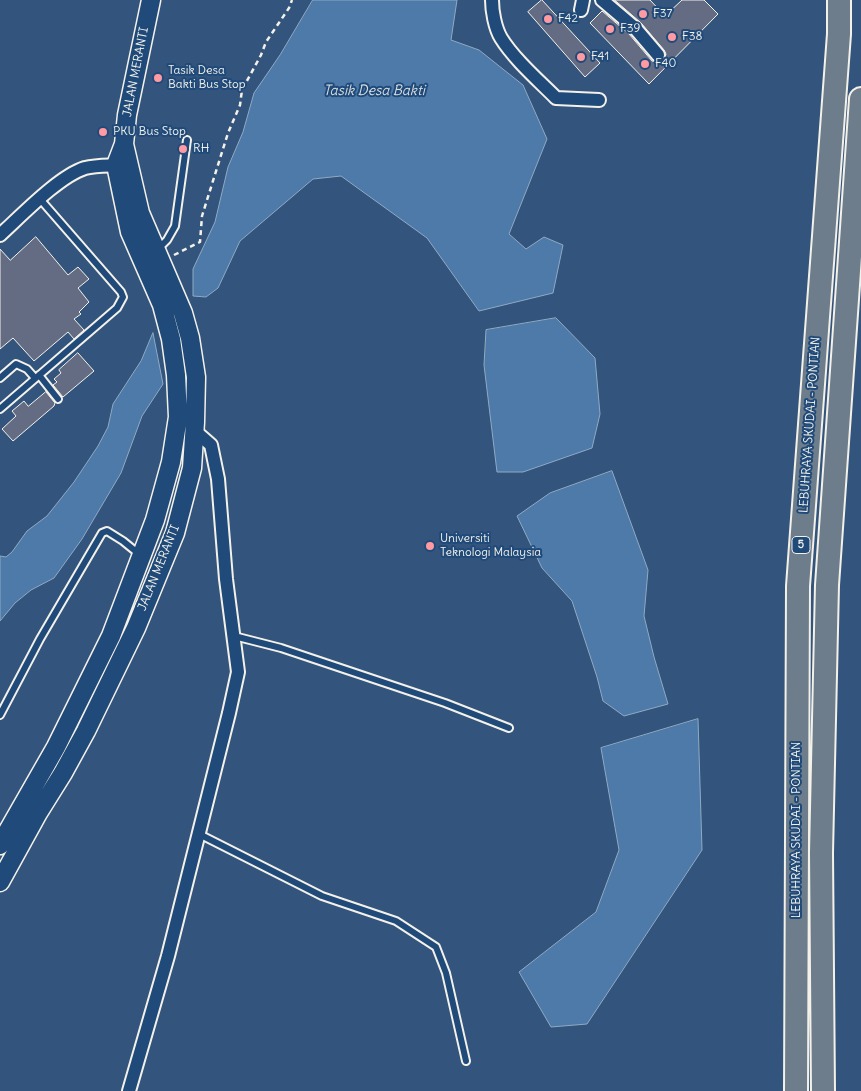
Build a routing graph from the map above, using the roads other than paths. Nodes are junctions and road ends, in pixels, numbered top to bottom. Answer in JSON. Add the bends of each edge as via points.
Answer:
{"nodes":[{"id":1,"x":151,"y":0,"type":"edge"},
{"id":2,"x":492,"y":0,"type":"edge"},
{"id":3,"x":602,"y":0,"type":"edge"},
{"id":4,"x":839,"y":0,"type":"edge"},
{"id":5,"x":658,"y":55,"type":"dead end"},
{"id":6,"x":861,"y":98,"type":"edge"},
{"id":7,"x":599,"y":100,"type":"dead end"},
{"id":8,"x":187,"y":140,"type":"dead end"},
{"id":9,"x":123,"y":165,"type":"junction"},
{"id":10,"x":40,"y":199,"type":"junction"},
{"id":11,"x":0,"y":235,"type":"edge"},
{"id":12,"x":158,"y":256,"type":"junction"},
{"id":13,"x":37,"y":377,"type":"junction"},
{"id":14,"x":0,"y":378,"type":"edge"},
{"id":15,"x":58,"y":399,"type":"dead end"},
{"id":16,"x":0,"y":409,"type":"edge"},
{"id":17,"x":194,"y":431,"type":"junction"},
{"id":18,"x":142,"y":557,"type":"junction"},
{"id":19,"x":234,"y":636,"type":"junction"},
{"id":20,"x":0,"y":715,"type":"edge"},
{"id":21,"x":509,"y":728,"type":"dead end"},
{"id":22,"x":198,"y":834,"type":"junction"},
{"id":23,"x":0,"y":845,"type":"edge"},
{"id":24,"x":0,"y":882,"type":"edge"},
{"id":25,"x":466,"y":1061,"type":"dead end"},
{"id":26,"x":129,"y":1091,"type":"edge"},
{"id":27,"x":796,"y":1091,"type":"edge"},
{"id":28,"x":823,"y":1091,"type":"edge"}],
"edges":[{"from":1,"to":9,"type":"street","name":"JALAN MERANTI","via":[[127,115]]},
{"from":2,"to":7,"type":"street","via":[[500,36],[556,98]]},
{"from":3,"to":5,"type":"street","via":[[635,28]]},
{"from":4,"to":27,"type":"highway","name":"LEBUHRAYA SKUDAI - PONTIAN","number":"5","via":[[798,586]]},
{"from":6,"to":28,"type":"highway","name":"LEBUHRAYA SKUDAI - PONTIAN","via":[[827,585],[821,853]]},
{"from":8,"to":12,"type":"lane","via":[[175,226]]},
{"from":9,"to":10,"type":"street","via":[[84,168],[64,178]]},
{"from":9,"to":12,"type":"street","name":"JALAN MERANTI"},
{"from":9,"to":18,"type":"street","name":"JALAN MERANTI","via":[[130,232],[162,305],[176,375],[178,417],[172,462]]},
{"from":10,"to":11,"type":"street"},
{"from":10,"to":13,"type":"lane","via":[[123,297],[117,308]]},
{"from":12,"to":17,"type":"street","name":"JALAN MERANTI","via":[[183,313],[190,338],[196,378]]},
{"from":13,"to":14,"type":"lane","via":[[16,364]]},
{"from":13,"to":15,"type":"lane"},
{"from":13,"to":16,"type":"lane"},
{"from":17,"to":19,"type":"street","via":[[211,445],[218,479]]},
{"from":17,"to":24,"type":"street","name":"JALAN MERANTI","via":[[192,468],[180,516],[136,628],[86,731]]},
{"from":18,"to":20,"type":"lane","via":[[107,531],[102,533]]},
{"from":18,"to":23,"type":"street","name":"JALAN MERANTI","via":[[111,636],[56,747]]},
{"from":19,"to":21,"type":"lane","via":[[281,648],[445,702]]},
{"from":19,"to":22,"type":"street","via":[[238,672]]},
{"from":22,"to":25,"type":"lane","via":[[322,896],[396,921],[436,947],[446,973]]},
{"from":22,"to":26,"type":"street","via":[[168,956]]}]}
